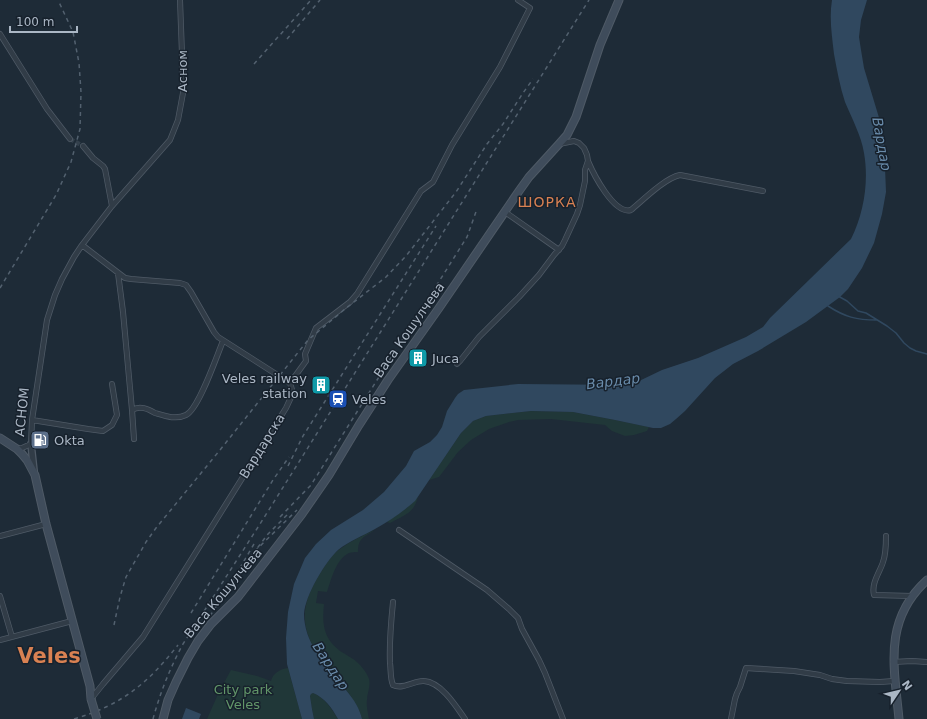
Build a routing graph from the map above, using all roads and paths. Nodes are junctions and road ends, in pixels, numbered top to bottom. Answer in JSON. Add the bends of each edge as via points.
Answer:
{"nodes":[{"id":1,"x":180,"y":0,"type":"edge"},
{"id":2,"x":518,"y":0,"type":"edge"},
{"id":3,"x":619,"y":0,"type":"edge"},
{"id":4,"x":0,"y":34,"type":"edge"},
{"id":5,"x":70,"y":138,"type":"tunnel mouth"},
{"id":6,"x":170,"y":140,"type":"joint"},
{"id":7,"x":559,"y":144,"type":"junction"},
{"id":8,"x":83,"y":146,"type":"tunnel mouth"},
{"id":9,"x":588,"y":161,"type":"junction"},
{"id":10,"x":763,"y":191,"type":"dead end"},
{"id":11,"x":112,"y":206,"type":"junction"},
{"id":12,"x":504,"y":212,"type":"junction"},
{"id":13,"x":82,"y":245,"type":"junction"},
{"id":14,"x":559,"y":250,"type":"junction"},
{"id":15,"x":118,"y":273,"type":"junction"},
{"id":16,"x":223,"y":341,"type":"junction"},
{"id":17,"x":457,"y":364,"type":"dead end"},
{"id":18,"x":290,"y":383,"type":"junction"},
{"id":19,"x":112,"y":384,"type":"dead end"},
{"id":20,"x":132,"y":410,"type":"junction"},
{"id":21,"x":32,"y":420,"type":"junction"},
{"id":22,"x":0,"y":438,"type":"edge"},
{"id":23,"x":134,"y":439,"type":"dead end"},
{"id":24,"x":31,"y":444,"type":"junction"},
{"id":25,"x":17,"y":449,"type":"junction"},
{"id":26,"x":35,"y":475,"type":"junction"},
{"id":27,"x":46,"y":524,"type":"junction"},
{"id":28,"x":399,"y":530,"type":"dead end"},
{"id":29,"x":0,"y":536,"type":"edge"},
{"id":30,"x":886,"y":536,"type":"dead end"},
{"id":31,"x":927,"y":580,"type":"edge"},
{"id":32,"x":0,"y":596,"type":"edge"},
{"id":33,"x":912,"y":596,"type":"junction"},
{"id":34,"x":393,"y":602,"type":"dead end"},
{"id":35,"x":72,"y":620,"type":"junction"},
{"id":36,"x":12,"y":637,"type":"junction"},
{"id":37,"x":0,"y":640,"type":"edge"},
{"id":38,"x":893,"y":662,"type":"junction"},
{"id":39,"x":927,"y":662,"type":"edge"},
{"id":40,"x":894,"y":681,"type":"junction"},
{"id":41,"x":103,"y":684,"type":"junction"},
{"id":42,"x":90,"y":686,"type":"junction"},
{"id":43,"x":91,"y":699,"type":"junction"},
{"id":44,"x":96,"y":719,"type":"edge"},
{"id":45,"x":163,"y":719,"type":"edge"},
{"id":46,"x":465,"y":719,"type":"edge"},
{"id":47,"x":563,"y":719,"type":"edge"},
{"id":48,"x":731,"y":719,"type":"edge"},
{"id":49,"x":899,"y":719,"type":"edge"}],
"edges":[{"from":1,"to":6,"type":"street","name":"Асном","via":[[184,81],[178,120]]},
{"from":2,"to":18,"type":"street","via":[[530,8],[500,67],[452,145],[433,182],[421,191],[357,294],[316,328],[305,354],[306,361]]},
{"from":3,"to":7,"type":"main road","name":"Васа Кошулчева","via":[[576,117]]},
{"from":4,"to":5,"type":"street","via":[[47,109]]},
{"from":6,"to":11,"type":"street","name":"АСНОМ"},
{"from":7,"to":9,"type":"street","via":[[579,142],[587,154]]},
{"from":7,"to":12,"type":"main road","name":"Васа Кошулчева","via":[[529,177]]},
{"from":8,"to":11,"type":"street","via":[[105,169]]},
{"from":9,"to":10,"type":"street","via":[[607,195],[622,209],[628,211],[660,186],[680,175]]},
{"from":9,"to":14,"type":"street","via":[[580,205],[566,240]]},
{"from":11,"to":13,"type":"street","name":"АСНОМ"},
{"from":12,"to":14,"type":"street"},
{"from":12,"to":45,"type":"main road","name":"Васа Кошулчева","via":[[388,380],[302,514],[238,596],[198,641],[168,700]]},
{"from":13,"to":15,"type":"street"},
{"from":13,"to":21,"type":"street","name":"АСНОМ","via":[[62,279],[47,320]]},
{"from":14,"to":17,"type":"street"},
{"from":15,"to":16,"type":"street","via":[[125,278],[180,283],[186,286],[214,332]]},
{"from":15,"to":20,"type":"street"},
{"from":16,"to":18,"type":"street"},
{"from":16,"to":20,"type":"street","via":[[206,384],[188,414],[167,417],[139,407]]},
{"from":18,"to":41,"type":"street","name":"Вардарска","via":[[293,393],[282,415],[143,637]]},
{"from":19,"to":21,"type":"street","via":[[117,415],[112,425],[102,430]]},
{"from":20,"to":23,"type":"street"},
{"from":21,"to":24,"type":"street","name":"АСНОМ"},
{"from":22,"to":25,"type":"main road"},
{"from":24,"to":25,"type":"street"},
{"from":24,"to":26,"type":"street","name":"АСНОМ"},
{"from":25,"to":26,"type":"main road"},
{"from":26,"to":27,"type":"main road","name":"АСНОМ"},
{"from":27,"to":29,"type":"street"},
{"from":27,"to":35,"type":"main road","name":"АСНОМ"},
{"from":28,"to":47,"type":"street","via":[[487,590],[518,618],[545,673]]},
{"from":30,"to":33,"type":"street","via":[[884,560],[875,583],[874,595]]},
{"from":31,"to":33,"type":"main road"},
{"from":32,"to":36,"type":"street"},
{"from":33,"to":38,"type":"main road","via":[[897,626]]},
{"from":34,"to":46,"type":"street","via":[[390,630],[393,685],[423,680],[434,684],[443,691]]},
{"from":35,"to":36,"type":"street"},
{"from":35,"to":42,"type":"main road","name":"АСНОМ"},
{"from":36,"to":37,"type":"street"},
{"from":38,"to":39,"type":"street"},
{"from":38,"to":40,"type":"main road"},
{"from":40,"to":48,"type":"street","via":[[832,679],[794,671],[746,668]]},
{"from":40,"to":49,"type":"main road"},
{"from":41,"to":42,"type":"street"},
{"from":41,"to":43,"type":"street","name":"Вардарска"},
{"from":42,"to":43,"type":"main road","name":"АСНОМ"},
{"from":43,"to":44,"type":"main road","name":"АСНОМ","bridge":true}]}
